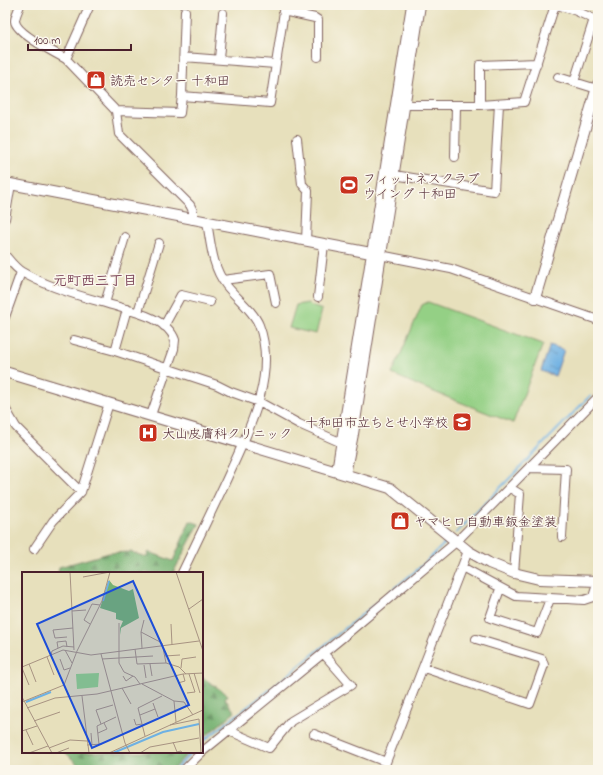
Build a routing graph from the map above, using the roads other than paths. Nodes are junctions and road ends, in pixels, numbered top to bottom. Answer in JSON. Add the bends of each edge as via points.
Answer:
{"nodes":[{"id":1,"x":20,"y":5,"type":"edge"},
{"id":2,"x":90,"y":5,"type":"edge"},
{"id":3,"x":412,"y":5,"type":"edge"},
{"id":4,"x":420,"y":5,"type":"edge"},
{"id":5,"x":556,"y":5,"type":"edge"},
{"id":6,"x":284,"y":8,"type":"edge"},
{"id":7,"x":185,"y":11,"type":"dead end"},
{"id":8,"x":223,"y":13,"type":"dead end"},
{"id":9,"x":596,"y":20,"type":"edge"},
{"id":10,"x":184,"y":57,"type":"junction"},
{"id":11,"x":318,"y":57,"type":"dead end"},
{"id":12,"x":66,"y":59,"type":"junction"},
{"id":13,"x":219,"y":59,"type":"junction"},
{"id":14,"x":537,"y":63,"type":"junction"},
{"id":15,"x":275,"y":64,"type":"junction"},
{"id":16,"x":558,"y":77,"type":"dead end"},
{"id":17,"x":574,"y":82,"type":"junction"},
{"id":18,"x":597,"y":86,"type":"edge"},
{"id":19,"x":182,"y":96,"type":"junction"},
{"id":20,"x":499,"y":104,"type":"junction"},
{"id":21,"x":405,"y":105,"type":"junction"},
{"id":22,"x":456,"y":105,"type":"junction"},
{"id":23,"x":480,"y":105,"type":"junction"},
{"id":24,"x":116,"y":111,"type":"junction"},
{"id":25,"x":297,"y":139,"type":"dead end"},
{"id":26,"x":455,"y":157,"type":"dead end"},
{"id":27,"x":394,"y":175,"type":"junction"},
{"id":28,"x":8,"y":184,"type":"edge"},
{"id":29,"x":5,"y":219,"type":"edge"},
{"id":30,"x":193,"y":220,"type":"junction"},
{"id":31,"x":207,"y":222,"type":"junction"},
{"id":32,"x":125,"y":238,"type":"dead end"},
{"id":33,"x":306,"y":241,"type":"junction"},
{"id":34,"x":160,"y":242,"type":"dead end"},
{"id":35,"x":324,"y":244,"type":"junction"},
{"id":36,"x":376,"y":254,"type":"junction"},
{"id":37,"x":5,"y":255,"type":"edge"},
{"id":38,"x":21,"y":272,"type":"junction"},
{"id":39,"x":222,"y":280,"type":"junction"},
{"id":40,"x":318,"y":297,"type":"dead end"},
{"id":41,"x":534,"y":298,"type":"junction"},
{"id":42,"x":210,"y":302,"type":"dead end"},
{"id":43,"x":105,"y":303,"type":"junction"},
{"id":44,"x":276,"y":303,"type":"dead end"},
{"id":45,"x":127,"y":309,"type":"junction"},
{"id":46,"x":138,"y":312,"type":"junction"},
{"id":47,"x":6,"y":313,"type":"edge"},
{"id":48,"x":598,"y":320,"type":"edge"},
{"id":49,"x":164,"y":326,"type":"junction"},
{"id":50,"x":74,"y":340,"type":"dead end"},
{"id":51,"x":115,"y":351,"type":"junction"},
{"id":52,"x":168,"y":368,"type":"junction"},
{"id":53,"x":5,"y":372,"type":"edge"},
{"id":54,"x":598,"y":397,"type":"edge"},
{"id":55,"x":259,"y":402,"type":"junction"},
{"id":56,"x":109,"y":403,"type":"junction"},
{"id":57,"x":5,"y":408,"type":"edge"},
{"id":58,"x":151,"y":415,"type":"junction"},
{"id":59,"x":8,"y":421,"type":"edge"},
{"id":60,"x":342,"y":443,"type":"junction"},
{"id":61,"x":242,"y":444,"type":"junction"},
{"id":62,"x":529,"y":468,"type":"junction"},
{"id":63,"x":341,"y":473,"type":"junction"},
{"id":64,"x":510,"y":488,"type":"junction"},
{"id":65,"x":81,"y":492,"type":"junction"},
{"id":66,"x":562,"y":537,"type":"dead end"},
{"id":67,"x":456,"y":542,"type":"junction"},
{"id":68,"x":34,"y":549,"type":"dead end"},
{"id":69,"x":468,"y":551,"type":"junction"},
{"id":70,"x":462,"y":567,"type":"junction"},
{"id":71,"x":182,"y":572,"type":"edge"},
{"id":72,"x":514,"y":573,"type":"junction"},
{"id":73,"x":598,"y":581,"type":"edge"},
{"id":74,"x":500,"y":589,"type":"junction"},
{"id":75,"x":550,"y":599,"type":"junction"},
{"id":76,"x":476,"y":639,"type":"dead end"},
{"id":77,"x":323,"y":653,"type":"junction"},
{"id":78,"x":424,"y":668,"type":"junction"},
{"id":79,"x":229,"y":728,"type":"junction"},
{"id":80,"x":314,"y":734,"type":"dead end"},
{"id":81,"x":203,"y":751,"type":"edge"},
{"id":82,"x":201,"y":753,"type":"edge"},
{"id":83,"x":385,"y":766,"type":"edge"},
{"id":84,"x":184,"y":770,"type":"edge"}],
"edges":[{"from":1,"to":12,"type":"street","via":[[15,21],[18,27],[38,43]]},
{"from":2,"to":12,"type":"street"},
{"from":3,"to":36,"type":"street"},
{"from":4,"to":21,"type":"street"},
{"from":5,"to":9,"type":"street"},
{"from":5,"to":14,"type":"street"},
{"from":6,"to":11,"type":"street","via":[[318,20]]},
{"from":6,"to":15,"type":"street"},
{"from":7,"to":10,"type":"street"},
{"from":8,"to":13,"type":"street"},
{"from":9,"to":17,"type":"street"},
{"from":10,"to":13,"type":"street"},
{"from":10,"to":19,"type":"street"},
{"from":12,"to":24,"type":"street"},
{"from":13,"to":15,"type":"street"},
{"from":14,"to":20,"type":"street","via":[[524,102]]},
{"from":14,"to":23,"type":"street","via":[[480,65]]},
{"from":15,"to":19,"type":"street","via":[[270,103]]},
{"from":16,"to":17,"type":"street"},
{"from":17,"to":18,"type":"street"},
{"from":18,"to":41,"type":"street"},
{"from":19,"to":24,"type":"street","via":[[180,113]]},
{"from":20,"to":23,"type":"street"},
{"from":20,"to":27,"type":"street","via":[[494,191]]},
{"from":21,"to":22,"type":"street"},
{"from":21,"to":27,"type":"street"},
{"from":22,"to":23,"type":"street"},
{"from":22,"to":26,"type":"street"},
{"from":24,"to":30,"type":"street","via":[[119,134],[190,205]]},
{"from":25,"to":33,"type":"street","via":[[302,184],[308,192]]},
{"from":27,"to":36,"type":"street"},
{"from":28,"to":29,"type":"street"},
{"from":28,"to":30,"type":"street"},
{"from":30,"to":31,"type":"street"},
{"from":31,"to":33,"type":"street"},
{"from":31,"to":39,"type":"street","via":[[214,263]]},
{"from":32,"to":43,"type":"street"},
{"from":33,"to":35,"type":"street"},
{"from":34,"to":46,"type":"street"},
{"from":35,"to":36,"type":"street"},
{"from":35,"to":40,"type":"street"},
{"from":36,"to":41,"type":"street","via":[[451,269]]},
{"from":36,"to":60,"type":"street"},
{"from":36,"to":63,"type":"street","via":[[353,434]]},
{"from":37,"to":38,"type":"street"},
{"from":38,"to":43,"type":"street","via":[[45,283]]},
{"from":38,"to":47,"type":"street"},
{"from":39,"to":44,"type":"street","via":[[270,274]]},
{"from":39,"to":55,"type":"street","via":[[253,317],[260,331],[264,351]]},
{"from":41,"to":48,"type":"street"},
{"from":42,"to":49,"type":"street","via":[[180,294]]},
{"from":43,"to":45,"type":"street"},
{"from":45,"to":46,"type":"street"},
{"from":45,"to":51,"type":"street"},
{"from":46,"to":49,"type":"street"},
{"from":49,"to":52,"type":"street","via":[[174,335],[175,340]]},
{"from":50,"to":51,"type":"street"},
{"from":51,"to":52,"type":"street"},
{"from":52,"to":55,"type":"street"},
{"from":52,"to":58,"type":"street"},
{"from":53,"to":56,"type":"street"},
{"from":54,"to":62,"type":"street"},
{"from":55,"to":60,"type":"street","via":[[299,424]]},
{"from":55,"to":61,"type":"street"},
{"from":56,"to":58,"type":"street"},
{"from":56,"to":65,"type":"street"},
{"from":57,"to":59,"type":"street"},
{"from":58,"to":61,"type":"street"},
{"from":59,"to":65,"type":"street"},
{"from":60,"to":63,"type":"street"},
{"from":61,"to":63,"type":"street"},
{"from":61,"to":71,"type":"street"},
{"from":62,"to":64,"type":"street"},
{"from":62,"to":66,"type":"street","via":[[566,469]]},
{"from":63,"to":67,"type":"street","via":[[390,488]]},
{"from":64,"to":67,"type":"street"},
{"from":64,"to":72,"type":"street","via":[[520,494]]},
{"from":65,"to":68,"type":"street","via":[[53,521]]},
{"from":67,"to":69,"type":"street"},
{"from":67,"to":77,"type":"street"},
{"from":69,"to":70,"type":"street"},
{"from":69,"to":72,"type":"street"},
{"from":70,"to":74,"type":"street"},
{"from":70,"to":78,"type":"street"},
{"from":72,"to":73,"type":"street","via":[[539,579]]},
{"from":73,"to":75,"type":"street","via":[[593,597],[584,600]]},
{"from":74,"to":75,"type":"street","via":[[516,596]]},
{"from":74,"to":75,"type":"street","via":[[490,618],[538,633]]},
{"from":76,"to":78,"type":"street","via":[[542,659],[544,665],[530,704]]},
{"from":77,"to":79,"type":"street"},
{"from":77,"to":79,"type":"street","via":[[351,685],[291,720],[269,748],[234,733]]},
{"from":78,"to":83,"type":"street"},
{"from":79,"to":81,"type":"street"},
{"from":80,"to":83,"type":"street"},
{"from":82,"to":84,"type":"street"}]}
